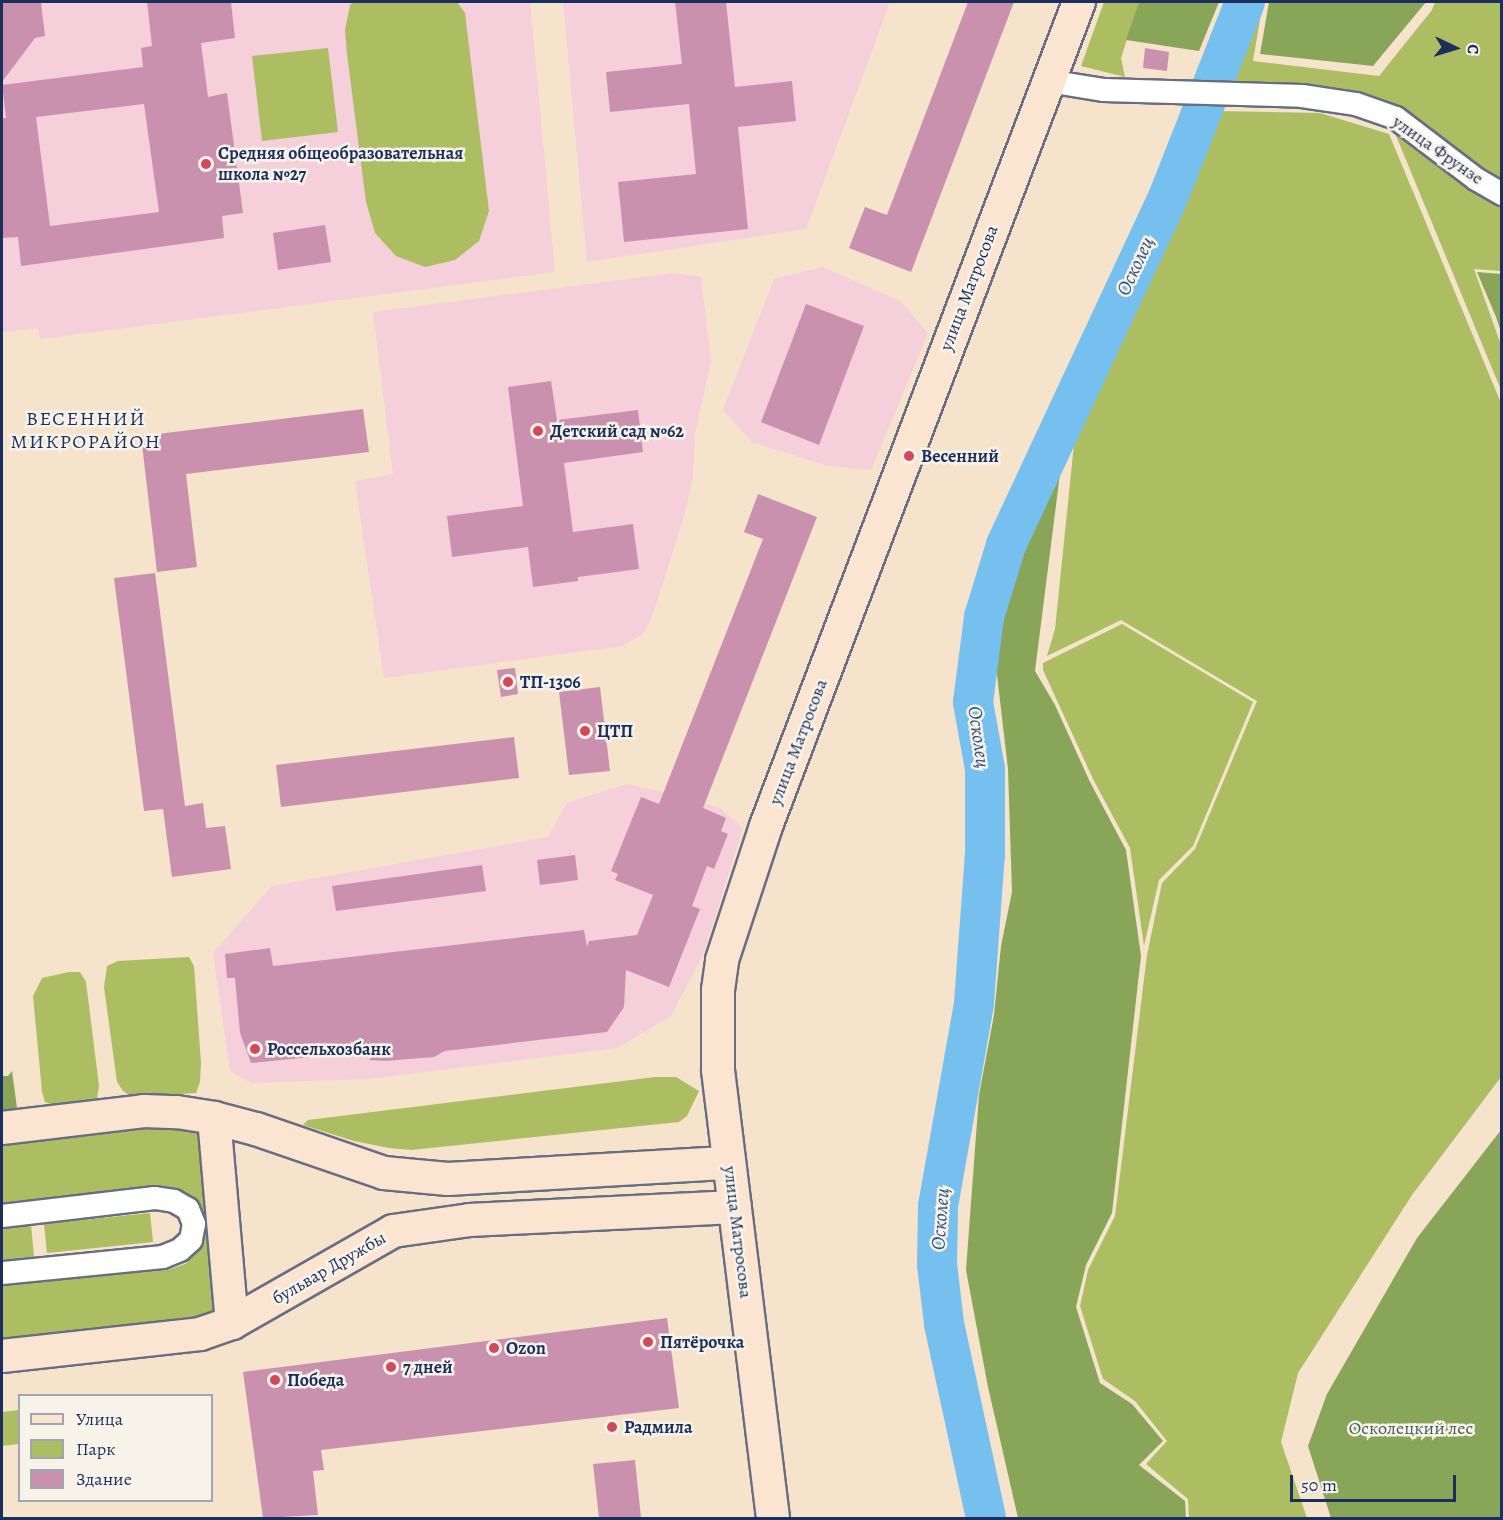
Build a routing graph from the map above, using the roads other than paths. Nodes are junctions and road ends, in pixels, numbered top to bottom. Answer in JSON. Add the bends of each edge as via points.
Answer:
{"nodes":[{"id":1,"x":1079,"y":2,"type":"edge"},
{"id":2,"x":1048,"y":81,"type":"junction"},
{"id":3,"x":1502,"y":194,"type":"edge"},
{"id":4,"x":214,"y":1118,"type":"junction"},
{"id":5,"x":2,"y":1128,"type":"edge"},
{"id":6,"x":729,"y":1163,"type":"junction"},
{"id":7,"x":735,"y":1207,"type":"junction"},
{"id":8,"x":2,"y":1216,"type":"edge"},
{"id":9,"x":2,"y":1273,"type":"edge"},
{"id":10,"x":232,"y":1323,"type":"junction"},
{"id":11,"x":2,"y":1356,"type":"edge"},
{"id":12,"x":773,"y":1518,"type":"edge"}],
"edges":[{"from":1,"to":2,"type":"main road","name":"улица Матросова"},
{"from":2,"to":3,"type":"street","name":"улица Фрунзе","via":[[1104,90],[1302,96],[1356,104],[1396,118]]},
{"from":2,"to":6,"type":"main road","name":"улица Матросова","via":[[766,826],[722,960],[718,1069]]},
{"from":4,"to":5,"type":"main road","via":[[144,1111]]},
{"from":4,"to":6,"type":"main road","via":[[384,1173],[448,1179]]},
{"from":4,"to":10,"type":"main road"},
{"from":6,"to":7,"type":"main road","name":"улица Матросова"},
{"from":7,"to":10,"type":"main road","name":"бульвар Дружбы","via":[[470,1220],[393,1231]]},
{"from":7,"to":12,"type":"main road","name":"улица Матросова"},
{"from":8,"to":9,"type":"street","via":[[156,1198],[174,1201],[188,1209],[194,1224],[190,1240],[180,1250],[163,1257]]},
{"from":10,"to":11,"type":"main road","name":"бульвар Дружбы","via":[[182,1338]]}]}
